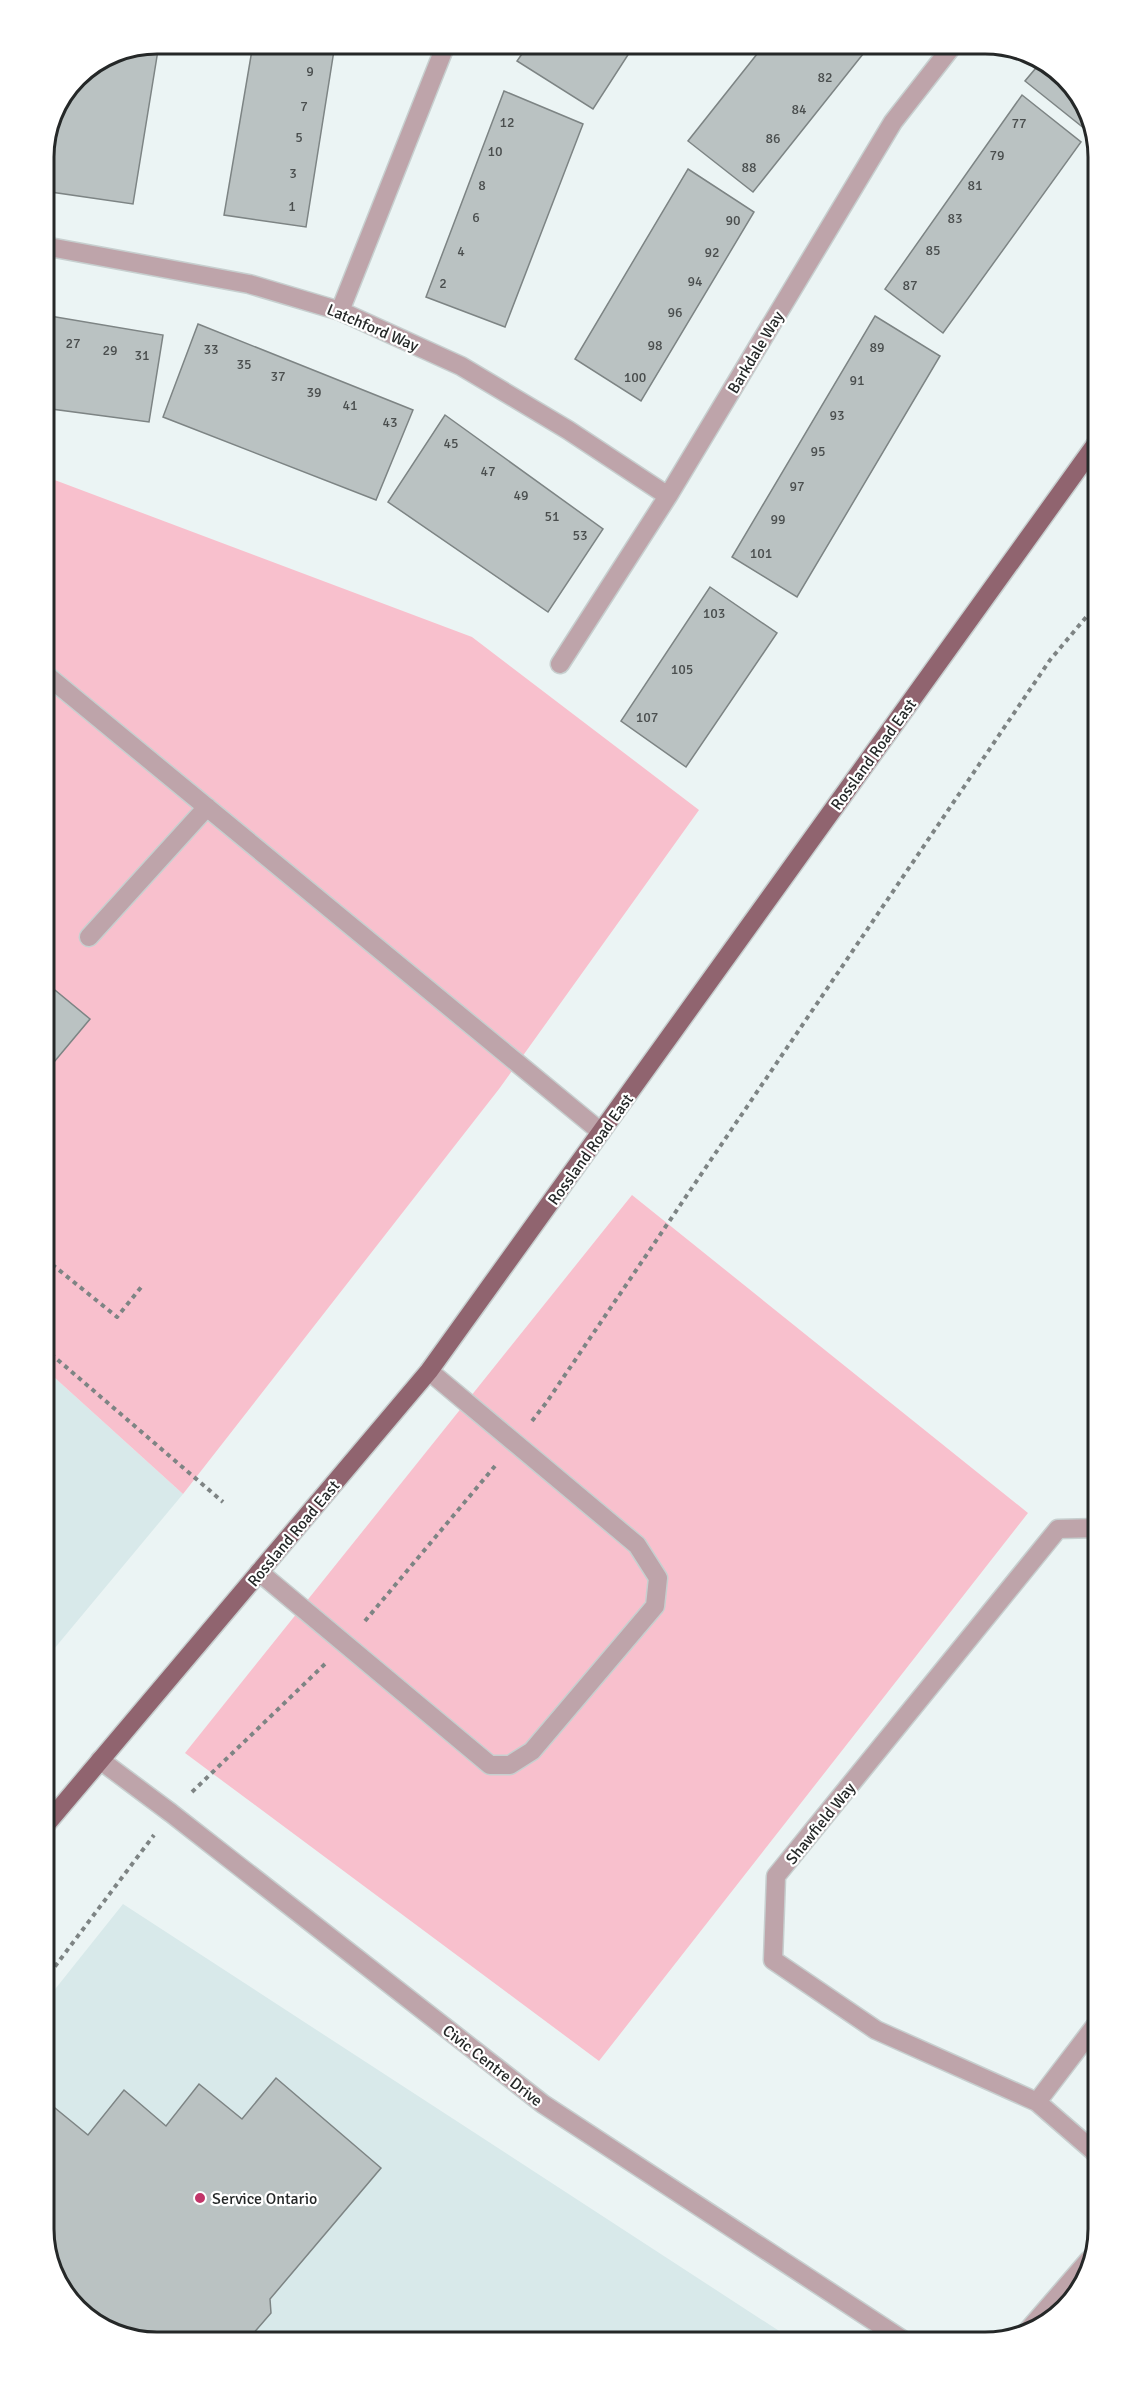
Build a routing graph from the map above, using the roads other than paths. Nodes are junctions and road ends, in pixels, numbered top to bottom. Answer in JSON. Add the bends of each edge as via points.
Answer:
{"nodes":[{"id":1,"x":442,"y":54,"type":"edge"},
{"id":2,"x":946,"y":54,"type":"edge"},
{"id":3,"x":54,"y":248,"type":"edge"},
{"id":4,"x":340,"y":310,"type":"junction"},
{"id":5,"x":1088,"y":455,"type":"edge"},
{"id":6,"x":668,"y":496,"type":"junction"},
{"id":7,"x":560,"y":664,"type":"dead end"},
{"id":8,"x":54,"y":681,"type":"edge"},
{"id":9,"x":207,"y":807,"type":"junction"},
{"id":10,"x":89,"y":937,"type":"dead end"},
{"id":11,"x":602,"y":1132,"type":"junction"},
{"id":12,"x":429,"y":1371,"type":"junction"},
{"id":13,"x":1088,"y":1528,"type":"edge"},
{"id":14,"x":259,"y":1572,"type":"junction"},
{"id":15,"x":100,"y":1760,"type":"junction"},
{"id":16,"x":54,"y":1815,"type":"edge"},
{"id":17,"x":1088,"y":2035,"type":"edge"},
{"id":18,"x":1037,"y":2102,"type":"junction"},
{"id":19,"x":1088,"y":2146,"type":"edge"},
{"id":20,"x":1077,"y":2274,"type":"edge"},
{"id":21,"x":1041,"y":2316,"type":"edge"},
{"id":22,"x":889,"y":2332,"type":"edge"}],
"edges":[{"from":1,"to":4,"type":"street"},
{"from":2,"to":6,"type":"street","name":"Barkdale Way","via":[[893,122]]},
{"from":3,"to":4,"type":"street","name":"Latchford Way","via":[[249,284]]},
{"from":4,"to":6,"type":"street","name":"Latchford Way","via":[[461,366]]},
{"from":5,"to":11,"type":"main road","name":"Rossland Road East"},
{"from":6,"to":7,"type":"street","name":"Barkdale Way"},
{"from":8,"to":9,"type":"street"},
{"from":9,"to":10,"type":"street"},
{"from":9,"to":11,"type":"street"},
{"from":11,"to":12,"type":"main road","name":"Rossland Road East"},
{"from":12,"to":14,"type":"main road","name":"Rossland Road East"},
{"from":12,"to":14,"type":"street","via":[[637,1545],[658,1578],[655,1606],[532,1751],[510,1765],[490,1765]]},
{"from":13,"to":18,"type":"street","name":"Shawfield Way","via":[[1058,1529],[776,1876],[773,1960],[876,2030]]},
{"from":14,"to":15,"type":"main road","name":"Rossland Road East"},
{"from":15,"to":16,"type":"main road","name":"Rossland Road East"},
{"from":15,"to":22,"type":"street","name":"Civic Centre Drive","via":[[543,2104]]},
{"from":17,"to":18,"type":"street"},
{"from":18,"to":19,"type":"street"},
{"from":20,"to":21,"type":"street"}]}
